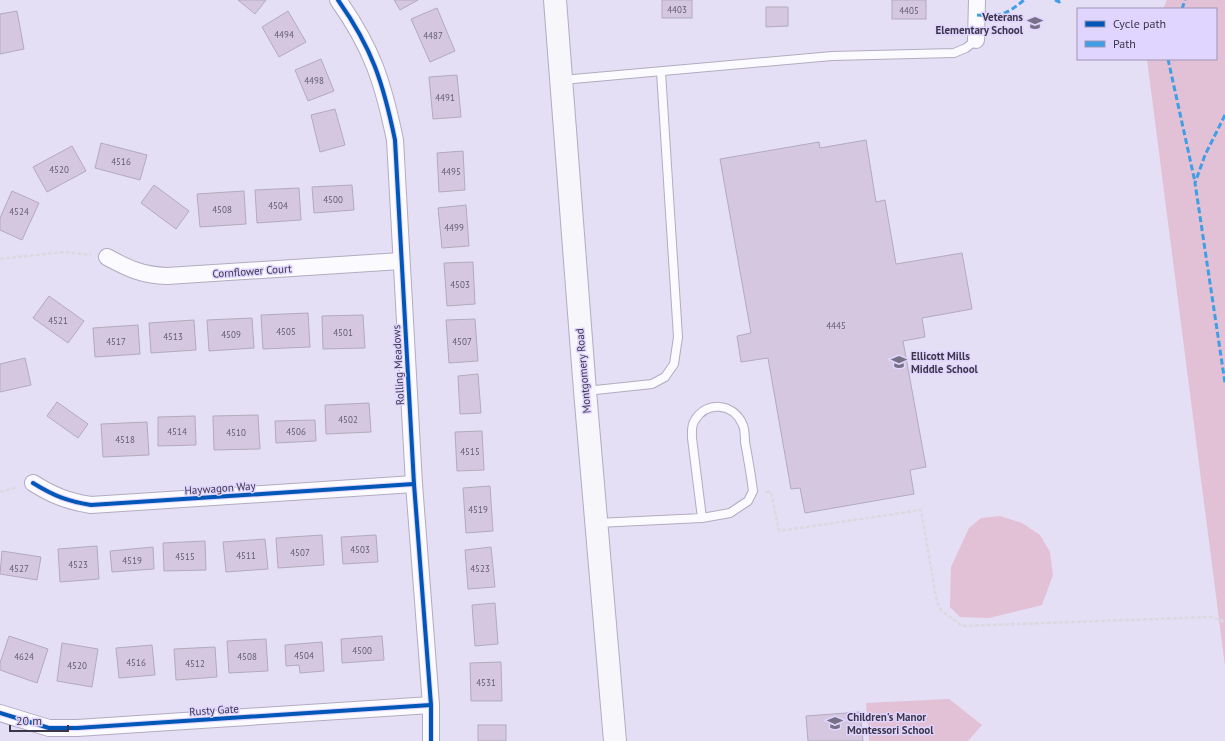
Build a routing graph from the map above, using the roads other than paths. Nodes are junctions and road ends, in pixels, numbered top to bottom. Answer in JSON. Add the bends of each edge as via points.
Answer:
{"nodes":[{"id":1,"x":338,"y":0,"type":"edge"},
{"id":2,"x":555,"y":0,"type":"edge"},
{"id":3,"x":977,"y":0,"type":"edge"},
{"id":4,"x":976,"y":40,"type":"joint"},
{"id":5,"x":661,"y":72,"type":"junction"},
{"id":6,"x":561,"y":80,"type":"junction"},
{"id":7,"x":107,"y":257,"type":"road end"},
{"id":8,"x":401,"y":261,"type":"junction"},
{"id":9,"x":585,"y":391,"type":"junction"},
{"id":10,"x":33,"y":483,"type":"dead end"},
{"id":11,"x":414,"y":484,"type":"junction"},
{"id":12,"x":702,"y":518,"type":"junction"},
{"id":13,"x":596,"y":523,"type":"junction"},
{"id":14,"x":431,"y":705,"type":"junction"},
{"id":15,"x":0,"y":713,"type":"edge"},
{"id":16,"x":431,"y":741,"type":"edge"},
{"id":17,"x":615,"y":741,"type":"edge"}],
"edges":[{"from":1,"to":8,"type":"street","name":"Rolling Meadows","via":[[356,25],[374,61],[386,98],[394,140]]},
{"from":2,"to":6,"type":"main road","name":"Montgomery Road"},
{"from":3,"to":4,"type":"street"},
{"from":4,"to":5,"type":"lane","via":[[954,53],[832,56]]},
{"from":5,"to":6,"type":"lane"},
{"from":5,"to":9,"type":"lane","via":[[678,337],[674,364],[665,377],[652,384]]},
{"from":6,"to":9,"type":"main road","name":"Montgomery Road"},
{"from":7,"to":8,"type":"street","name":"Cornflower Court","via":[[129,270],[147,275],[167,276]]},
{"from":8,"to":11,"type":"street","name":"Rolling Meadows"},
{"from":9,"to":13,"type":"main road","name":"Montgomery Road"},
{"from":10,"to":11,"type":"street","name":"Haywagon Way","via":[[53,496],[91,505]]},
{"from":11,"to":14,"type":"street","name":"Rolling Meadows"},
{"from":12,"to":12,"type":"lane","via":[[730,513],[748,501],[753,491],[743,424],[725,406],[712,407],[702,412],[692,427]]},
{"from":12,"to":13,"type":"lane"},
{"from":13,"to":17,"type":"main road","name":"Montgomery Road"},
{"from":14,"to":15,"type":"street","name":"Rusty Gate","via":[[77,728],[49,728]]},
{"from":14,"to":16,"type":"street","name":"Rolling Meadows"}]}
